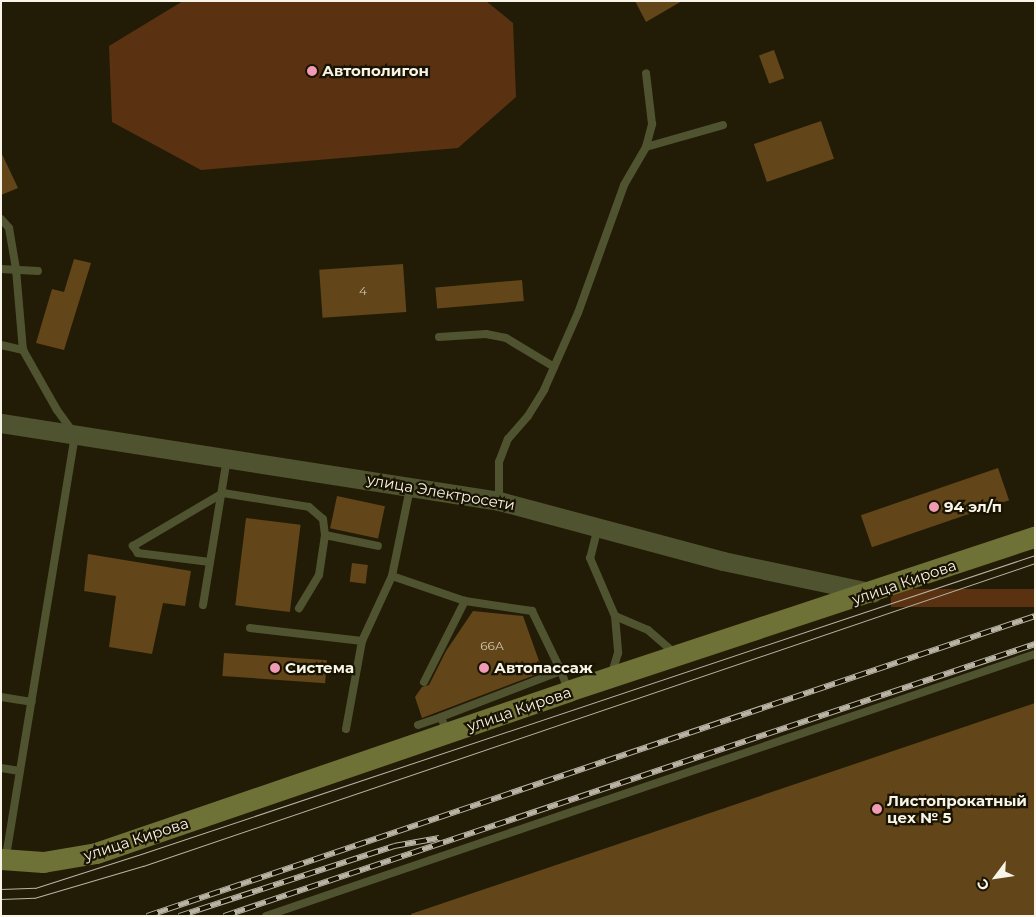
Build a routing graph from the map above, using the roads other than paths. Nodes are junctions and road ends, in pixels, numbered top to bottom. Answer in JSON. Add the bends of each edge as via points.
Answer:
{"nodes":[{"id":1,"x":646,"y":73,"type":"dead end"},
{"id":2,"x":723,"y":126,"type":"dead end"},
{"id":3,"x":646,"y":147,"type":"junction"},
{"id":4,"x":1,"y":219,"type":"edge"},
{"id":5,"x":1,"y":269,"type":"edge"},
{"id":6,"x":16,"y":269,"type":"junction"},
{"id":7,"x":38,"y":271,"type":"dead end"},
{"id":8,"x":439,"y":337,"type":"dead end"},
{"id":9,"x":1,"y":345,"type":"edge"},
{"id":10,"x":23,"y":350,"type":"junction"},
{"id":11,"x":554,"y":367,"type":"junction"},
{"id":12,"x":1,"y":423,"type":"edge"},
{"id":13,"x":76,"y":435,"type":"junction"},
{"id":14,"x":226,"y":454,"type":"junction"},
{"id":15,"x":411,"y":486,"type":"junction"},
{"id":16,"x":223,"y":493,"type":"junction"},
{"id":17,"x":499,"y":501,"type":"junction"},
{"id":18,"x":599,"y":526,"type":"junction"},
{"id":19,"x":325,"y":535,"type":"junction"},
{"id":20,"x":1035,"y":537,"type":"edge"},
{"id":21,"x":378,"y":546,"type":"dead end"},
{"id":22,"x":210,"y":562,"type":"junction"},
{"id":23,"x":392,"y":576,"type":"junction"},
{"id":24,"x":874,"y":593,"type":"junction"},
{"id":25,"x":465,"y":601,"type":"junction"},
{"id":26,"x":203,"y":605,"type":"dead end"},
{"id":27,"x":299,"y":608,"type":"dead end"},
{"id":28,"x":615,"y":616,"type":"junction"},
{"id":29,"x":250,"y":628,"type":"dead end"},
{"id":30,"x":362,"y":640,"type":"junction"},
{"id":31,"x":1035,"y":654,"type":"edge"},
{"id":32,"x":678,"y":656,"type":"junction"},
{"id":33,"x":561,"y":671,"type":"junction"},
{"id":34,"x":610,"y":678,"type":"junction"},
{"id":35,"x":424,"y":682,"type":"dead end"},
{"id":36,"x":568,"y":692,"type":"junction"},
{"id":37,"x":1,"y":697,"type":"edge"},
{"id":38,"x":32,"y":702,"type":"junction"},
{"id":39,"x":418,"y":725,"type":"dead end"},
{"id":40,"x":444,"y":725,"type":"junction"},
{"id":41,"x":346,"y":729,"type":"dead end"},
{"id":42,"x":1,"y":768,"type":"edge"},
{"id":43,"x":20,"y":771,"type":"junction"},
{"id":44,"x":3,"y":860,"type":"edge"},
{"id":45,"x":266,"y":916,"type":"edge"}],
"edges":[{"from":1,"to":3,"type":"lane","via":[[652,124]]},
{"from":2,"to":3,"type":"lane"},
{"from":3,"to":11,"type":"lane","via":[[624,185],[578,313]]},
{"from":4,"to":6,"type":"lane","via":[[9,228]]},
{"from":5,"to":6,"type":"lane"},
{"from":6,"to":7,"type":"lane"},
{"from":6,"to":10,"type":"lane"},
{"from":8,"to":11,"type":"lane","via":[[486,334],[506,338]]},
{"from":9,"to":10,"type":"lane"},
{"from":10,"to":13,"type":"lane","via":[[56,410]]},
{"from":11,"to":17,"type":"lane","via":[[528,416],[505,447],[499,462]]},
{"from":12,"to":13,"type":"street","name":"улица Электросети"},
{"from":13,"to":14,"type":"street","name":"улица Электросети"},
{"from":13,"to":38,"type":"lane"},
{"from":14,"to":15,"type":"street","name":"улица Электросети"},
{"from":14,"to":16,"type":"lane"},
{"from":15,"to":17,"type":"street","name":"улица Электросети"},
{"from":15,"to":23,"type":"lane"},
{"from":16,"to":19,"type":"lane","via":[[309,507],[323,519]]},
{"from":16,"to":22,"type":"lane"},
{"from":16,"to":22,"type":"lane","via":[[133,546],[138,554]]},
{"from":17,"to":18,"type":"street","name":"улица Электросети"},
{"from":18,"to":24,"type":"street","name":"улица Электросети","via":[[723,561]]},
{"from":18,"to":28,"type":"lane","via":[[590,546],[590,558]]},
{"from":19,"to":21,"type":"lane"},
{"from":19,"to":27,"type":"lane","via":[[319,576]]},
{"from":20,"to":24,"type":"main road","name":"улица Кирова"},
{"from":22,"to":26,"type":"lane"},
{"from":23,"to":25,"type":"lane"},
{"from":23,"to":30,"type":"lane"},
{"from":24,"to":32,"type":"main road","name":"улица Кирова"},
{"from":25,"to":33,"type":"lane","via":[[532,611]]},
{"from":25,"to":35,"type":"lane"},
{"from":28,"to":32,"type":"lane","via":[[648,630]]},
{"from":28,"to":34,"type":"lane","via":[[618,653]]},
{"from":29,"to":30,"type":"lane"},
{"from":30,"to":41,"type":"lane"},
{"from":31,"to":45,"type":"lane"},
{"from":32,"to":34,"type":"main road","name":"улица Кирова"},
{"from":33,"to":36,"type":"lane"},
{"from":33,"to":40,"type":"lane"},
{"from":34,"to":36,"type":"main road","name":"улица Кирова"},
{"from":36,"to":40,"type":"main road","name":"улица Кирова"},
{"from":37,"to":38,"type":"lane"},
{"from":38,"to":43,"type":"lane"},
{"from":39,"to":40,"type":"lane"},
{"from":40,"to":44,"type":"main road","name":"улица Кирова","via":[[96,853],[43,862]]},
{"from":42,"to":43,"type":"lane"},
{"from":43,"to":44,"type":"lane"}]}
